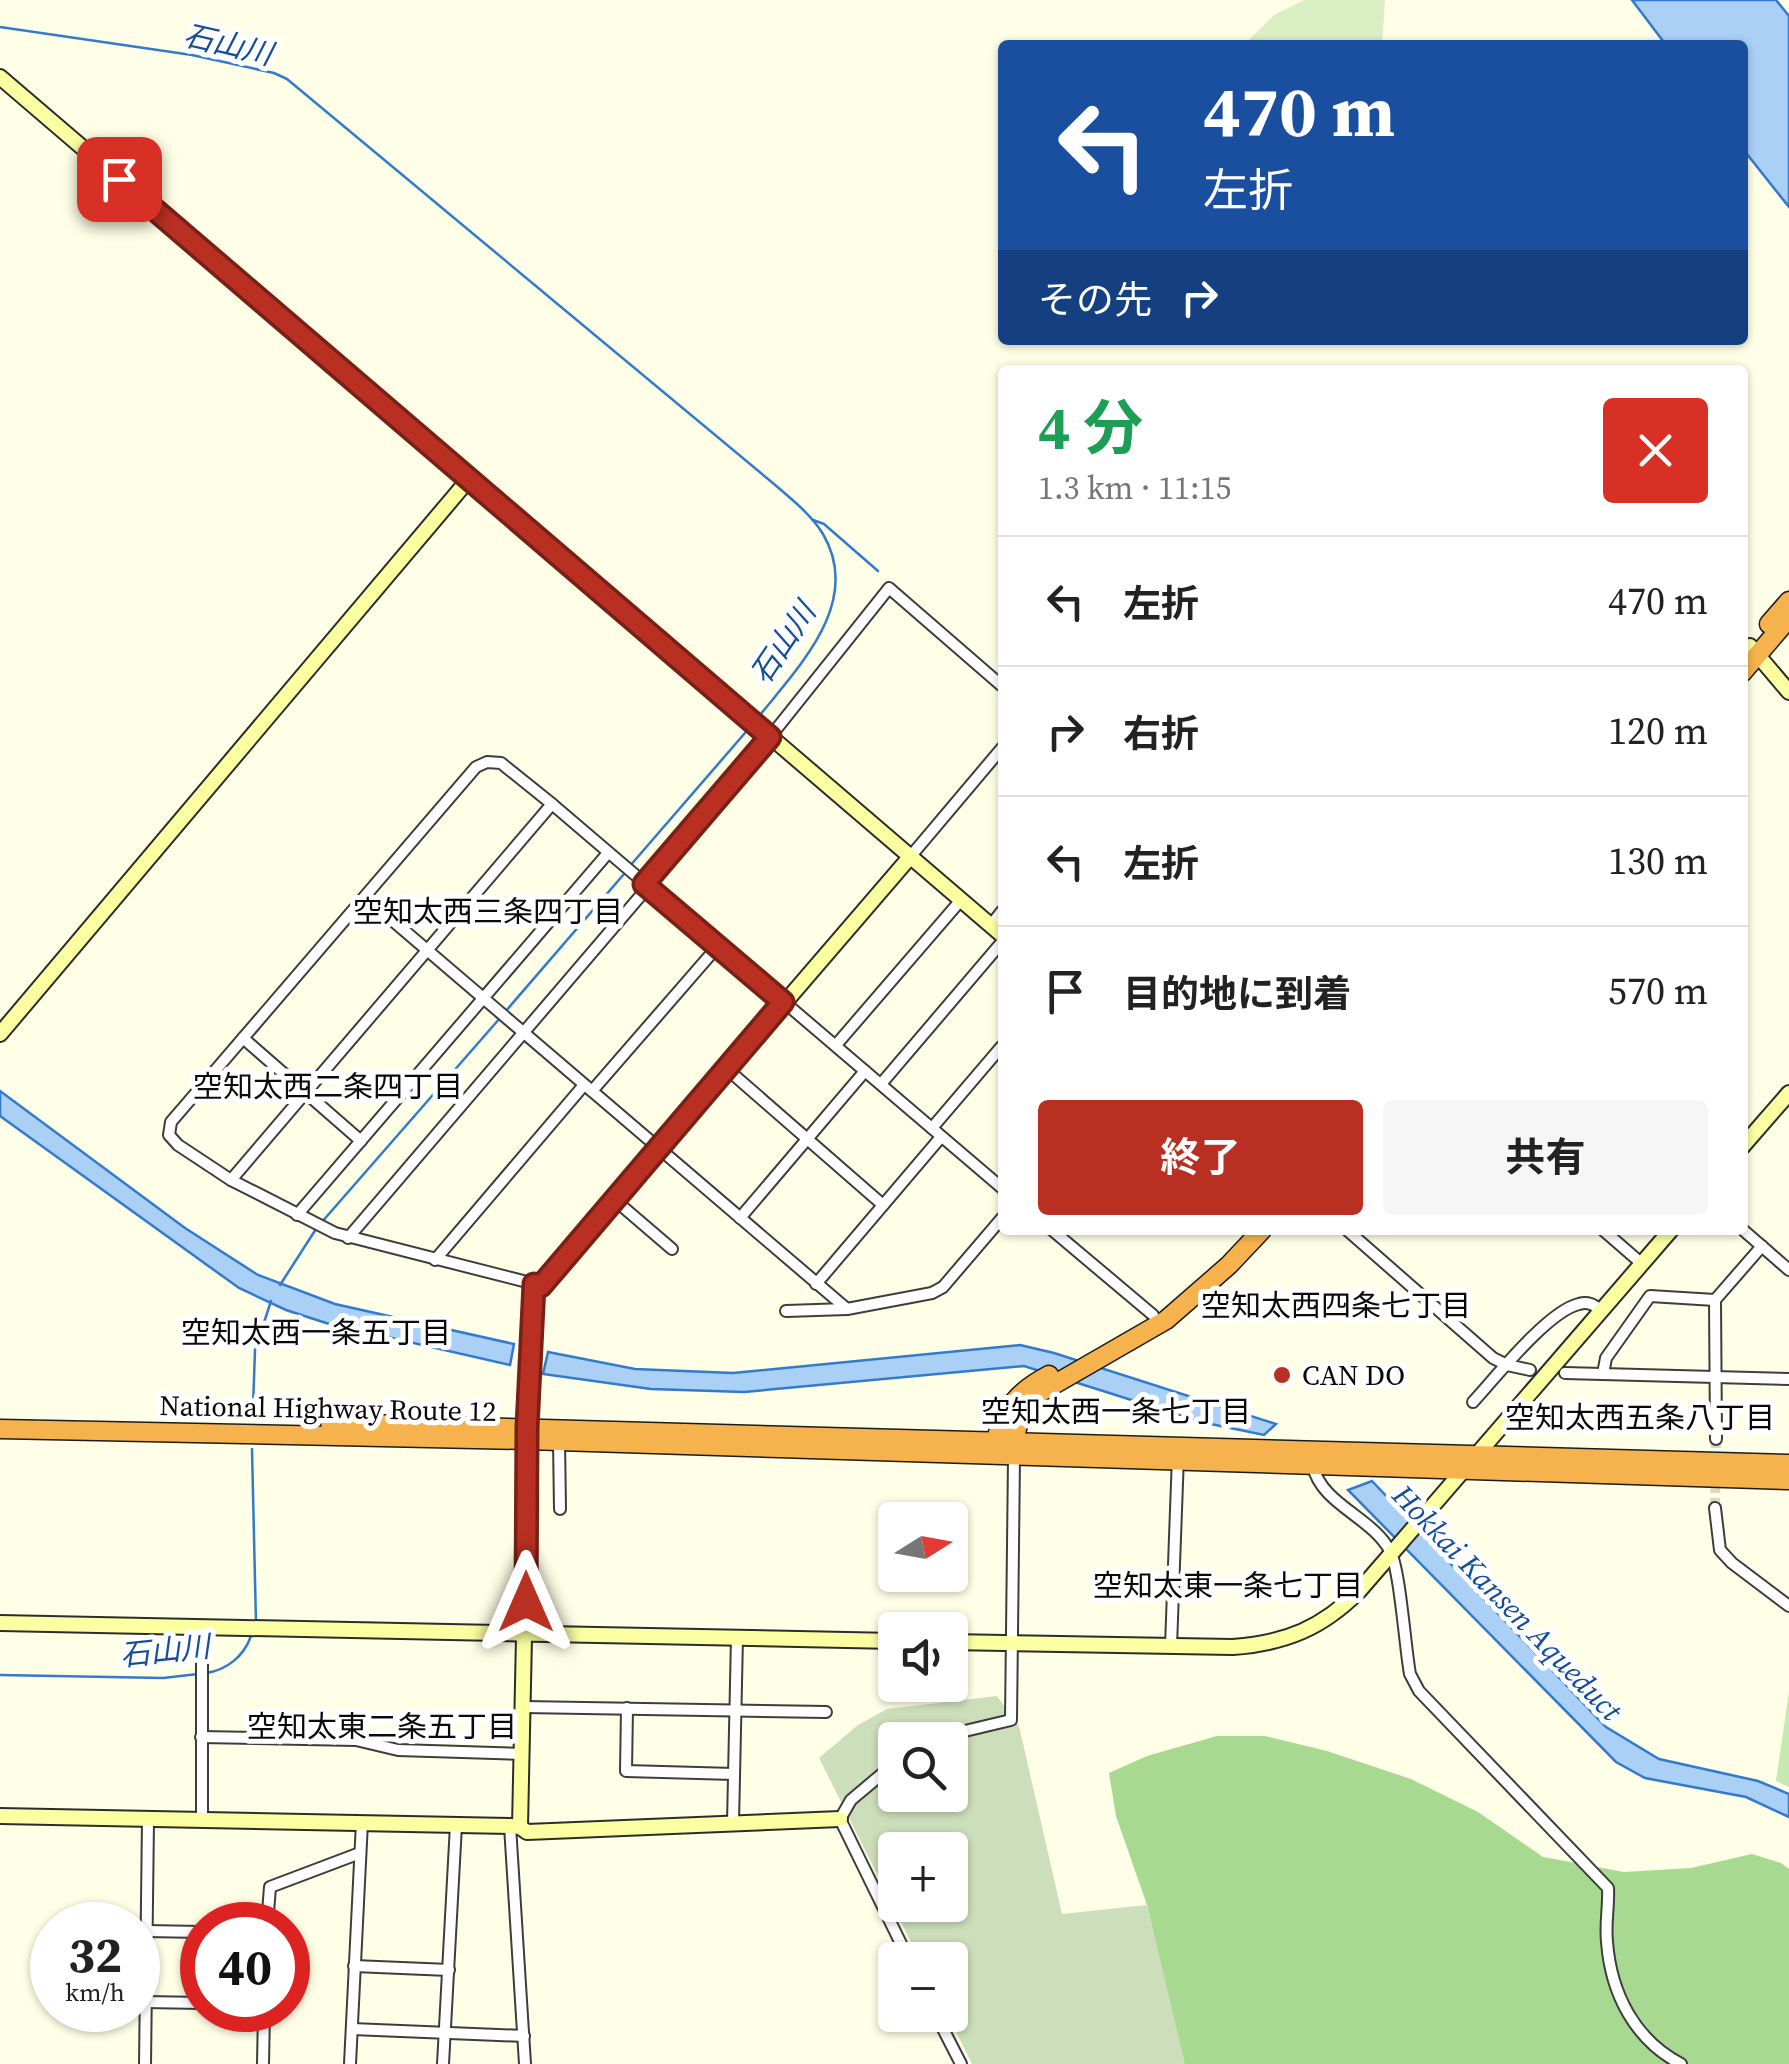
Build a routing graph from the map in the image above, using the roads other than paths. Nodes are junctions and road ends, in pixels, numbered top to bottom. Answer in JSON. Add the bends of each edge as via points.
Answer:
{"nodes":[{"id":1,"x":0,"y":77,"type":"edge"},
{"id":2,"x":469,"y":478,"type":"junction"},
{"id":3,"x":1789,"y":601,"type":"edge"},
{"id":4,"x":1789,"y":618,"type":"edge"},
{"id":5,"x":1768,"y":633,"type":"junction"},
{"id":6,"x":1750,"y":652,"type":"edge"},
{"id":7,"x":998,"y":682,"type":"edge"},
{"id":8,"x":1789,"y":692,"type":"edge"},
{"id":9,"x":765,"y":733,"type":"junction"},
{"id":10,"x":998,"y":753,"type":"edge"},
{"id":11,"x":552,"y":804,"type":"junction"},
{"id":12,"x":608,"y":853,"type":"junction"},
{"id":13,"x":910,"y":856,"type":"junction"},
{"id":14,"x":642,"y":882,"type":"junction"},
{"id":15,"x":365,"y":897,"type":"junction"},
{"id":16,"x":961,"y":900,"type":"junction"},
{"id":17,"x":998,"y":933,"type":"edge"},
{"id":18,"x":998,"y":935,"type":"edge"},
{"id":19,"x":718,"y":946,"type":"junction"},
{"id":20,"x":426,"y":950,"type":"junction"},
{"id":21,"x":483,"y":999,"type":"junction"},
{"id":22,"x":783,"y":1002,"type":"junction"},
{"id":23,"x":522,"y":1032,"type":"junction"},
{"id":24,"x":0,"y":1034,"type":"edge"},
{"id":25,"x":243,"y":1038,"type":"junction"},
{"id":26,"x":836,"y":1045,"type":"junction"},
{"id":27,"x":998,"y":1051,"type":"edge"},
{"id":28,"x":727,"y":1070,"type":"junction"},
{"id":29,"x":866,"y":1071,"type":"junction"},
{"id":30,"x":880,"y":1084,"type":"junction"},
{"id":31,"x":588,"y":1088,"type":"junction"},
{"id":32,"x":304,"y":1093,"type":"junction"},
{"id":33,"x":1789,"y":1093,"type":"edge"},
{"id":34,"x":937,"y":1133,"type":"junction"},
{"id":35,"x":807,"y":1140,"type":"junction"},
{"id":36,"x":1748,"y":1140,"type":"edge"},
{"id":37,"x":361,"y":1141,"type":"junction"},
{"id":38,"x":660,"y":1150,"type":"junction"},
{"id":39,"x":232,"y":1180,"type":"junction"},
{"id":40,"x":998,"y":1185,"type":"edge"},
{"id":41,"x":616,"y":1201,"type":"junction"},
{"id":42,"x":883,"y":1205,"type":"junction"},
{"id":43,"x":297,"y":1215,"type":"junction"},
{"id":44,"x":740,"y":1218,"type":"junction"},
{"id":45,"x":998,"y":1223,"type":"edge"},
{"id":46,"x":1748,"y":1234,"type":"edge"},
{"id":47,"x":1058,"y":1235,"type":"edge"},
{"id":48,"x":1243,"y":1235,"type":"edge"},
{"id":49,"x":1257,"y":1235,"type":"edge"},
{"id":50,"x":1353,"y":1235,"type":"edge"},
{"id":51,"x":1609,"y":1235,"type":"edge"},
{"id":52,"x":1666,"y":1235,"type":"edge"},
{"id":53,"x":348,"y":1238,"type":"junction"},
{"id":54,"x":1762,"y":1246,"type":"junction"},
{"id":55,"x":672,"y":1250,"type":"dead end"},
{"id":56,"x":435,"y":1260,"type":"junction"},
{"id":57,"x":1641,"y":1264,"type":"junction"},
{"id":58,"x":1789,"y":1270,"type":"edge"},
{"id":59,"x":534,"y":1284,"type":"junction"},
{"id":60,"x":816,"y":1284,"type":"junction"},
{"id":61,"x":1716,"y":1300,"type":"junction"},
{"id":62,"x":847,"y":1308,"type":"junction"},
{"id":63,"x":786,"y":1310,"type":"dead end"},
{"id":64,"x":1601,"y":1310,"type":"junction"},
{"id":65,"x":1153,"y":1314,"type":"junction"},
{"id":66,"x":1096,"y":1357,"type":"junction"},
{"id":67,"x":1507,"y":1366,"type":"junction"},
{"id":68,"x":1530,"y":1370,"type":"dead end"},
{"id":69,"x":1565,"y":1373,"type":"dead end"},
{"id":70,"x":1603,"y":1374,"type":"junction"},
{"id":71,"x":1718,"y":1377,"type":"junction"},
{"id":72,"x":1789,"y":1380,"type":"edge"},
{"id":73,"x":1043,"y":1385,"type":"junction"},
{"id":74,"x":1473,"y":1402,"type":"dead end"},
{"id":75,"x":0,"y":1417,"type":"edge"},
{"id":76,"x":0,"y":1428,"type":"edge"},
{"id":77,"x":527,"y":1433,"type":"junction"},
{"id":78,"x":1716,"y":1439,"type":"tunnel mouth"},
{"id":79,"x":559,"y":1441,"type":"junction"},
{"id":80,"x":994,"y":1442,"type":"junction"},
{"id":81,"x":1014,"y":1450,"type":"junction"},
{"id":82,"x":1178,"y":1454,"type":"junction"},
{"id":83,"x":1470,"y":1462,"type":"junction"},
{"id":84,"x":1789,"y":1464,"type":"edge"},
{"id":85,"x":1314,"y":1466,"type":"junction"},
{"id":86,"x":1789,"y":1480,"type":"edge"},
{"id":87,"x":1715,"y":1508,"type":"tunnel mouth"},
{"id":88,"x":560,"y":1509,"type":"dead end"},
{"id":89,"x":1395,"y":1549,"type":"junction"},
{"id":90,"x":1789,"y":1606,"type":"edge"},
{"id":91,"x":0,"y":1622,"type":"edge"},
{"id":92,"x":202,"y":1627,"type":"junction"},
{"id":93,"x":526,"y":1633,"type":"junction"},
{"id":94,"x":737,"y":1637,"type":"junction"},
{"id":95,"x":878,"y":1640,"type":"edge"},
{"id":96,"x":968,"y":1642,"type":"edge"},
{"id":97,"x":1011,"y":1643,"type":"junction"},
{"id":98,"x":1170,"y":1646,"type":"junction"},
{"id":99,"x":524,"y":1707,"type":"junction"},
{"id":100,"x":627,"y":1708,"type":"junction"},
{"id":101,"x":736,"y":1710,"type":"junction"},
{"id":102,"x":826,"y":1712,"type":"dead end"},
{"id":103,"x":968,"y":1730,"type":"edge"},
{"id":104,"x":201,"y":1736,"type":"junction"},
{"id":105,"x":523,"y":1754,"type":"junction"},
{"id":106,"x":734,"y":1774,"type":"junction"},
{"id":107,"x":878,"y":1777,"type":"edge"},
{"id":108,"x":0,"y":1816,"type":"edge"},
{"id":109,"x":840,"y":1819,"type":"junction"},
{"id":110,"x":148,"y":1820,"type":"junction"},
{"id":111,"x":202,"y":1821,"type":"junction"},
{"id":112,"x":362,"y":1822,"type":"junction"},
{"id":113,"x":733,"y":1823,"type":"junction"},
{"id":114,"x":456,"y":1825,"type":"junction"},
{"id":115,"x":515,"y":1826,"type":"junction"},
{"id":116,"x":360,"y":1854,"type":"junction"},
{"id":117,"x":147,"y":1902,"type":"edge"},
{"id":118,"x":269,"y":1902,"type":"edge"},
{"id":119,"x":900,"y":1942,"type":"edge"},
{"id":120,"x":354,"y":1966,"type":"junction"},
{"id":121,"x":450,"y":1970,"type":"junction"},
{"id":122,"x":352,"y":2028,"type":"junction"},
{"id":123,"x":146,"y":2032,"type":"edge"},
{"id":124,"x":264,"y":2032,"type":"edge"},
{"id":125,"x":944,"y":2032,"type":"edge"},
{"id":126,"x":446,"y":2033,"type":"junction"},
{"id":127,"x":524,"y":2036,"type":"junction"},
{"id":128,"x":145,"y":2064,"type":"edge"},
{"id":129,"x":263,"y":2064,"type":"edge"},
{"id":130,"x":350,"y":2064,"type":"edge"},
{"id":131,"x":443,"y":2064,"type":"edge"},
{"id":132,"x":525,"y":2064,"type":"edge"},
{"id":133,"x":960,"y":2064,"type":"edge"},
{"id":134,"x":1681,"y":2064,"type":"edge"}],
"edges":[{"from":1,"to":2,"type":"street"},
{"from":2,"to":9,"type":"street"},
{"from":2,"to":24,"type":"street"},
{"from":3,"to":5,"type":"highway"},
{"from":4,"to":5,"type":"highway"},
{"from":5,"to":6,"type":"highway"},
{"from":6,"to":8,"type":"street"},
{"from":7,"to":9,"type":"street","via":[[890,588]]},
{"from":9,"to":13,"type":"street"},
{"from":9,"to":14,"type":"street"},
{"from":10,"to":13,"type":"street"},
{"from":11,"to":12,"type":"street"},
{"from":11,"to":15,"type":"street","via":[[500,763],[476,766]]},
{"from":11,"to":20,"type":"street"},
{"from":12,"to":14,"type":"street"},
{"from":12,"to":21,"type":"street"},
{"from":13,"to":16,"type":"street"},
{"from":13,"to":22,"type":"street"},
{"from":14,"to":19,"type":"street"},
{"from":14,"to":23,"type":"street"},
{"from":15,"to":20,"type":"street"},
{"from":15,"to":25,"type":"street"},
{"from":16,"to":17,"type":"street"},
{"from":16,"to":26,"type":"street"},
{"from":18,"to":30,"type":"street"},
{"from":19,"to":22,"type":"street"},
{"from":19,"to":31,"type":"street"},
{"from":20,"to":21,"type":"street"},
{"from":20,"to":32,"type":"street"},
{"from":21,"to":23,"type":"street"},
{"from":21,"to":37,"type":"street"},
{"from":22,"to":26,"type":"street"},
{"from":22,"to":28,"type":"street"},
{"from":23,"to":31,"type":"street"},
{"from":23,"to":53,"type":"street"},
{"from":25,"to":32,"type":"street"},
{"from":25,"to":39,"type":"street","via":[[171,1122],[178,1145]]},
{"from":26,"to":29,"type":"street"},
{"from":27,"to":34,"type":"street"},
{"from":28,"to":35,"type":"street"},
{"from":28,"to":38,"type":"street"},
{"from":29,"to":30,"type":"street"},
{"from":29,"to":35,"type":"street"},
{"from":30,"to":34,"type":"street"},
{"from":31,"to":38,"type":"street"},
{"from":31,"to":56,"type":"street"},
{"from":32,"to":37,"type":"street"},
{"from":32,"to":39,"type":"street"},
{"from":33,"to":36,"type":"street"},
{"from":34,"to":40,"type":"street"},
{"from":34,"to":42,"type":"street"},
{"from":35,"to":42,"type":"street"},
{"from":35,"to":44,"type":"street"},
{"from":37,"to":43,"type":"street"},
{"from":38,"to":41,"type":"street"},
{"from":38,"to":44,"type":"street"},
{"from":39,"to":43,"type":"street"},
{"from":41,"to":55,"type":"street"},
{"from":41,"to":59,"type":"street","via":[[541,1286]]},
{"from":42,"to":60,"type":"street"},
{"from":43,"to":53,"type":"street"},
{"from":44,"to":60,"type":"street"},
{"from":45,"to":62,"type":"street","via":[[943,1287]]},
{"from":46,"to":54,"type":"street"},
{"from":47,"to":65,"type":"street"},
{"from":48,"to":65,"type":"highway"},
{"from":49,"to":66,"type":"highway","via":[[1166,1320]]},
{"from":50,"to":67,"type":"street"},
{"from":51,"to":57,"type":"street"},
{"from":52,"to":57,"type":"street"},
{"from":53,"to":56,"type":"street"},
{"from":54,"to":58,"type":"street"},
{"from":54,"to":61,"type":"street"},
{"from":56,"to":59,"type":"street"},
{"from":57,"to":64,"type":"street"},
{"from":59,"to":77,"type":"street"},
{"from":60,"to":62,"type":"street"},
{"from":61,"to":70,"type":"street","via":[[1650,1296],[1606,1358]]},
{"from":61,"to":71,"type":"street"},
{"from":62,"to":63,"type":"street"},
{"from":64,"to":67,"type":"street","via":[[1580,1303],[1568,1309]]},
{"from":64,"to":83,"type":"street"},
{"from":65,"to":66,"type":"highway"},
{"from":66,"to":73,"type":"highway"},
{"from":67,"to":68,"type":"street"},
{"from":67,"to":74,"type":"street"},
{"from":69,"to":70,"type":"street"},
{"from":70,"to":71,"type":"street"},
{"from":71,"to":72,"type":"street"},
{"from":71,"to":78,"type":"street"},
{"from":73,"to":80,"type":"highway","via":[[1025,1388],[1013,1401]]},
{"from":73,"to":81,"type":"highway","via":[[1028,1404]]},
{"from":75,"to":77,"type":"highway","name":"National Highway Route 12"},
{"from":76,"to":77,"type":"highway","name":"National Highway Route 12"},
{"from":77,"to":79,"type":"highway","name":"National Highway Route 12"},
{"from":77,"to":80,"type":"highway","name":"National Highway Route 12"},
{"from":77,"to":93,"type":"street"},
{"from":79,"to":81,"type":"highway","name":"National Highway Route 12"},
{"from":79,"to":88,"type":"street"},
{"from":80,"to":81,"type":"highway"},
{"from":81,"to":82,"type":"highway","name":"National Highway Route 12"},
{"from":81,"to":97,"type":"street"},
{"from":82,"to":83,"type":"highway"},
{"from":82,"to":85,"type":"highway"},
{"from":82,"to":98,"type":"street"},
{"from":83,"to":84,"type":"highway"},
{"from":83,"to":85,"type":"highway"},
{"from":83,"to":86,"type":"highway"},
{"from":83,"to":89,"type":"street"},
{"from":85,"to":89,"type":"street","via":[[1317,1482]]},
{"from":87,"to":90,"type":"street","via":[[1720,1550]]},
{"from":89,"to":98,"type":"street","via":[[1338,1611],[1298,1636],[1267,1644]]},
{"from":89,"to":134,"type":"street","via":[[1410,1674],[1419,1691],[1608,1888],[1607,1943],[1624,2008],[1659,2052]]},
{"from":91,"to":92,"type":"street"},
{"from":92,"to":93,"type":"street"},
{"from":92,"to":104,"type":"street"},
{"from":93,"to":94,"type":"street"},
{"from":93,"to":99,"type":"street"},
{"from":94,"to":95,"type":"street"},
{"from":94,"to":101,"type":"street"},
{"from":96,"to":97,"type":"street"},
{"from":97,"to":98,"type":"street"},
{"from":97,"to":103,"type":"street","via":[[1011,1720]]},
{"from":99,"to":100,"type":"street"},
{"from":99,"to":105,"type":"street"},
{"from":100,"to":101,"type":"street"},
{"from":100,"to":106,"type":"street","via":[[626,1771]]},
{"from":101,"to":102,"type":"street"},
{"from":101,"to":106,"type":"street"},
{"from":104,"to":105,"type":"street"},
{"from":104,"to":111,"type":"street"},
{"from":105,"to":115,"type":"street"},
{"from":106,"to":113,"type":"street"},
{"from":107,"to":109,"type":"street"},
{"from":108,"to":110,"type":"street"},
{"from":109,"to":113,"type":"street"},
{"from":109,"to":119,"type":"street"},
{"from":110,"to":111,"type":"street"},
{"from":110,"to":117,"type":"street"},
{"from":111,"to":112,"type":"street"},
{"from":112,"to":114,"type":"street"},
{"from":112,"to":116,"type":"street"},
{"from":113,"to":115,"type":"street","via":[[527,1832]]},
{"from":114,"to":115,"type":"street"},
{"from":114,"to":121,"type":"street"},
{"from":115,"to":127,"type":"street"},
{"from":116,"to":118,"type":"street","via":[[270,1887]]},
{"from":116,"to":120,"type":"street"},
{"from":120,"to":121,"type":"street"},
{"from":120,"to":122,"type":"street"},
{"from":121,"to":126,"type":"street"},
{"from":122,"to":126,"type":"street"},
{"from":122,"to":130,"type":"street"},
{"from":123,"to":128,"type":"street"},
{"from":124,"to":129,"type":"street"},
{"from":125,"to":133,"type":"street"},
{"from":126,"to":127,"type":"street"},
{"from":126,"to":131,"type":"street"},
{"from":127,"to":132,"type":"street"}]}
